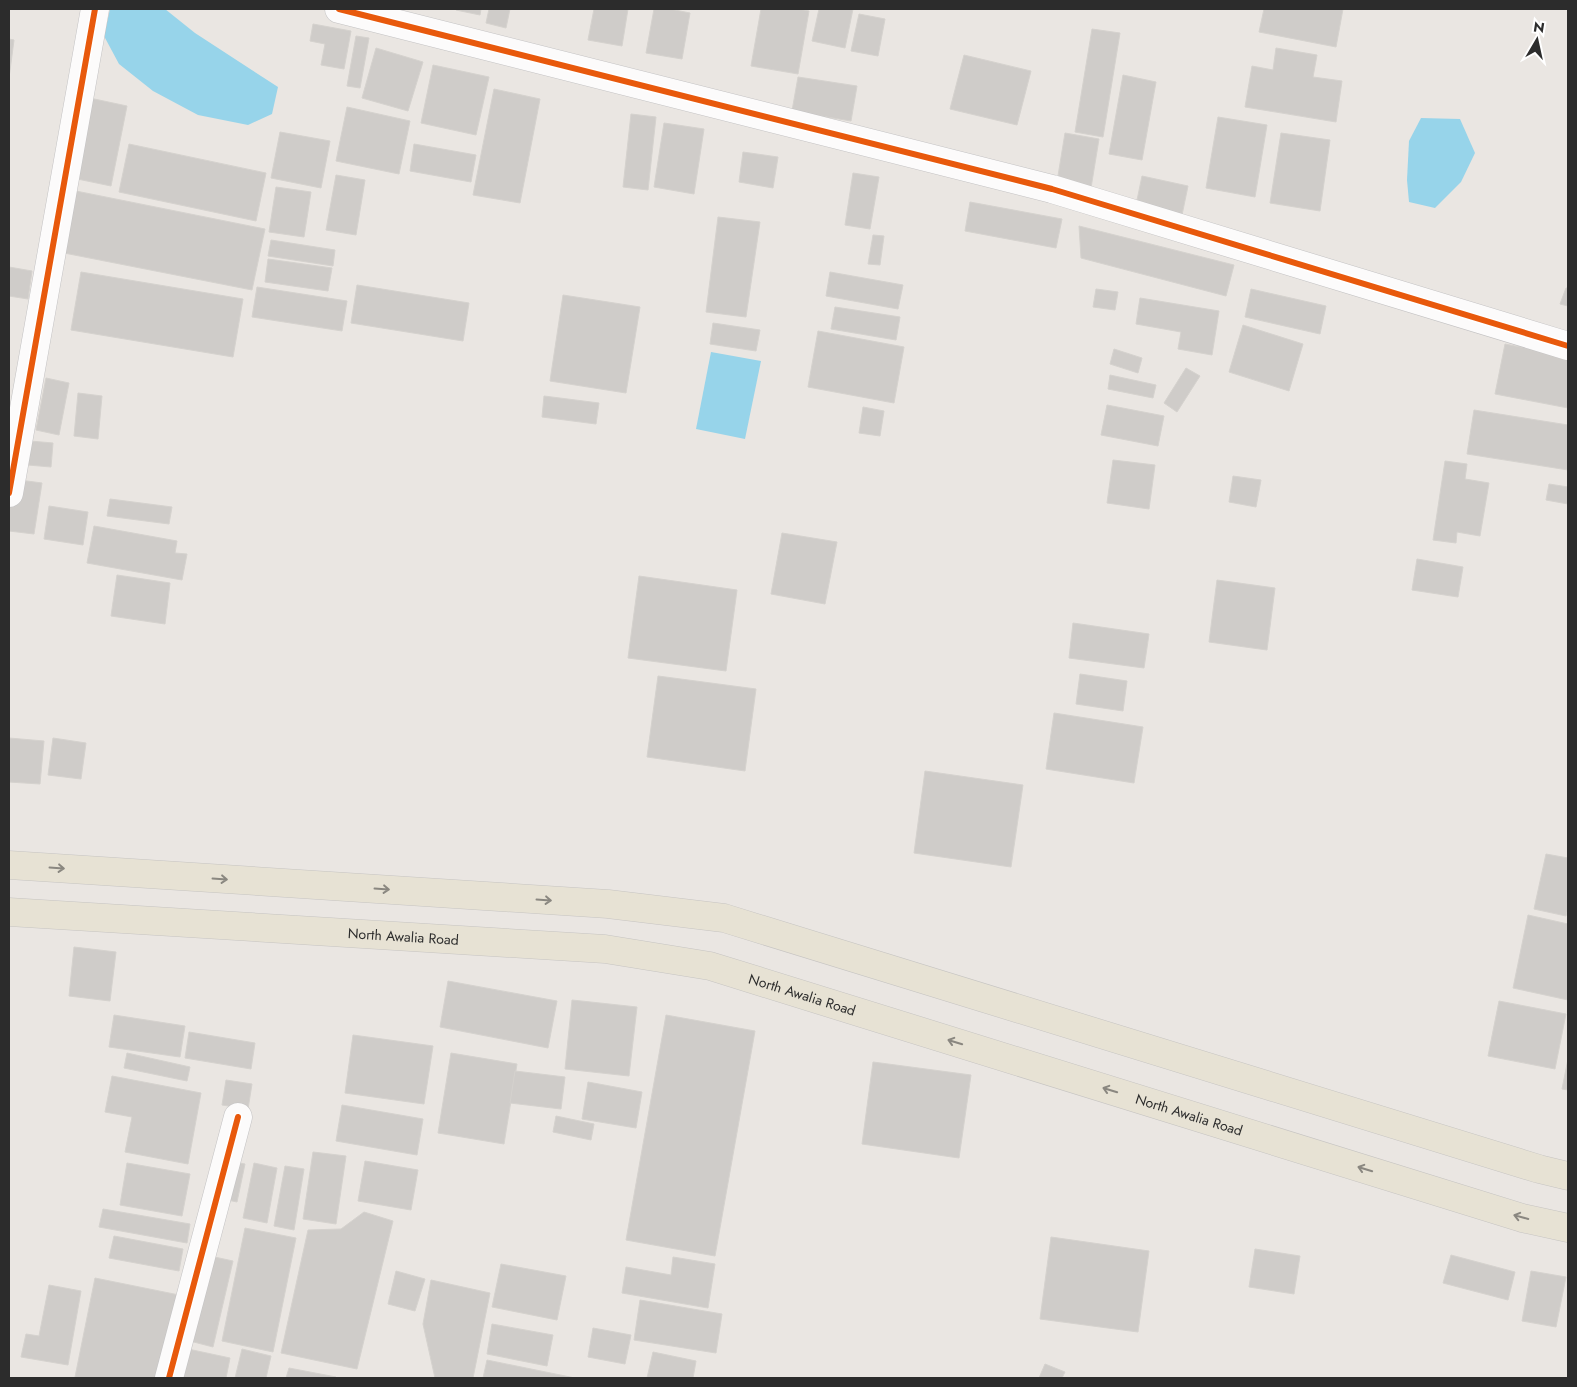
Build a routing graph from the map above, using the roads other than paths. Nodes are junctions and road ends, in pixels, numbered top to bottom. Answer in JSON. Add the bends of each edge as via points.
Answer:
{"nodes":[{"id":1,"x":95,"y":9,"type":"edge"},
{"id":2,"x":339,"y":9,"type":"edge"},
{"id":3,"x":1568,"y":346,"type":"edge"},
{"id":4,"x":9,"y":493,"type":"edge"},
{"id":5,"x":9,"y":865,"type":"edge"},
{"id":6,"x":9,"y":912,"type":"edge"},
{"id":7,"x":238,"y":1116,"type":"dead end"},
{"id":8,"x":1568,"y":1176,"type":"edge"},
{"id":9,"x":1568,"y":1228,"type":"edge"},
{"id":10,"x":169,"y":1378,"type":"edge"}],
"edges":[{"from":1,"to":4,"type":"street"},
{"from":2,"to":3,"type":"street","via":[[1052,189]]},
{"from":5,"to":8,"type":"main road","one_way":true,"via":[[608,904],[724,918]]},
{"from":9,"to":6,"type":"main road","name":"North Awalia Road","one_way":true,"via":[[1522,1218],[710,966],[605,949]]},
{"from":7,"to":10,"type":"street"}]}
